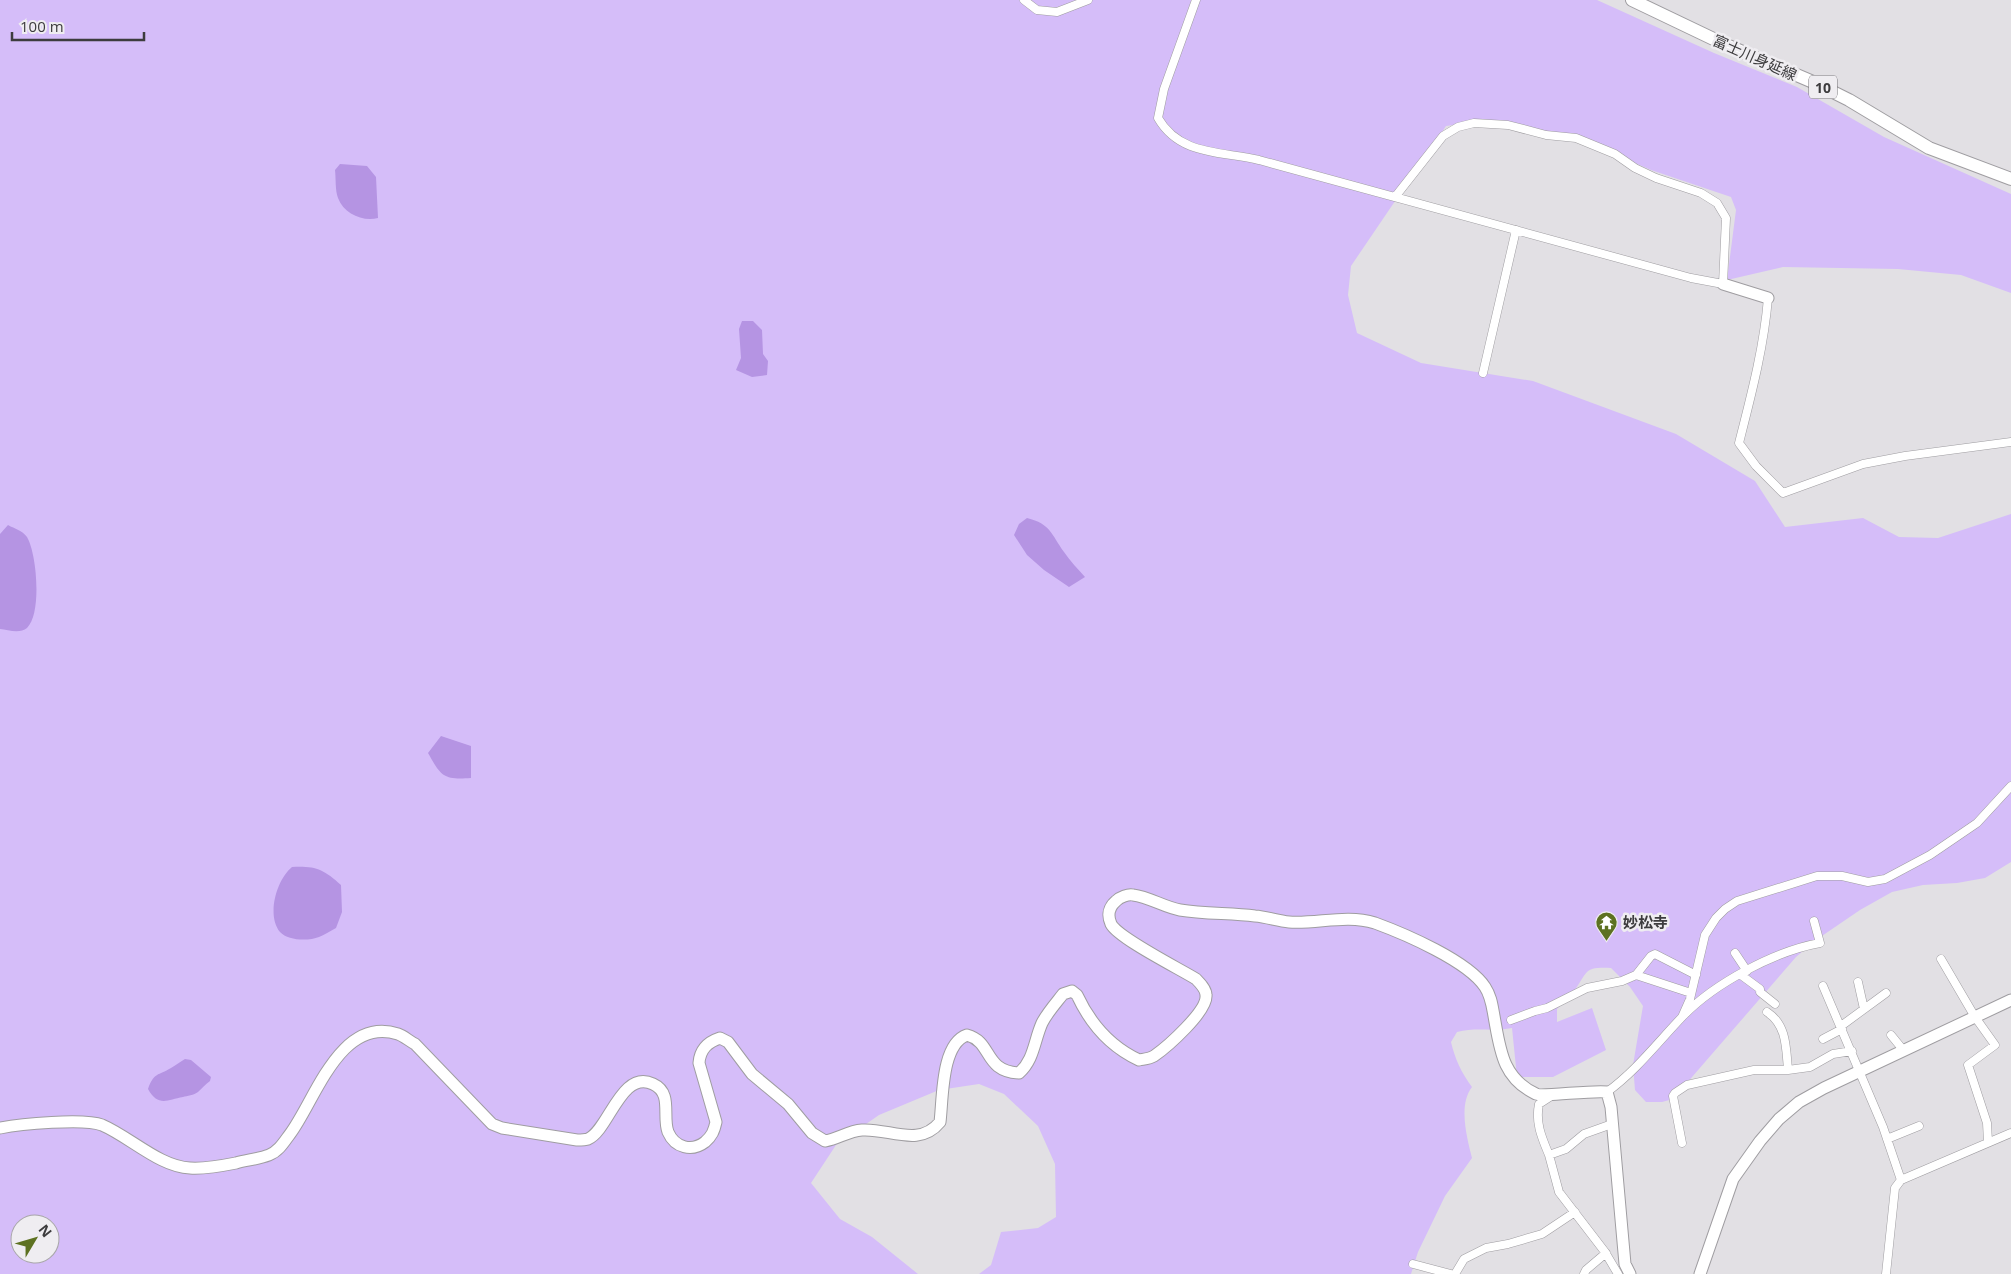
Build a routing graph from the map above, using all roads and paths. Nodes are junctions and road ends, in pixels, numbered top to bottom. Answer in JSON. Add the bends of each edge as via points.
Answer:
{"nodes":[{"id":1,"x":1024,"y":0,"type":"edge"},
{"id":2,"x":1088,"y":0,"type":"edge"},
{"id":3,"x":1196,"y":0,"type":"edge"},
{"id":4,"x":1632,"y":0,"type":"edge"},
{"id":5,"x":2011,"y":179,"type":"edge"},
{"id":6,"x":1395,"y":197,"type":"junction"},
{"id":7,"x":1516,"y":230,"type":"junction"},
{"id":8,"x":1723,"y":284,"type":"junction"},
{"id":9,"x":1768,"y":298,"type":"joint"},
{"id":10,"x":1483,"y":373,"type":"dead end"},
{"id":11,"x":2011,"y":442,"type":"edge"},
{"id":12,"x":2011,"y":786,"type":"edge"},
{"id":13,"x":1814,"y":921,"type":"dead end"},
{"id":14,"x":1735,"y":953,"type":"dead end"},
{"id":15,"x":1941,"y":959,"type":"dead end"},
{"id":16,"x":1744,"y":973,"type":"junction"},
{"id":17,"x":1636,"y":975,"type":"junction"},
{"id":18,"x":1696,"y":975,"type":"junction"},
{"id":19,"x":1858,"y":982,"type":"dead end"},
{"id":20,"x":1823,"y":986,"type":"dead end"},
{"id":21,"x":1692,"y":993,"type":"junction"},
{"id":22,"x":1886,"y":993,"type":"dead end"},
{"id":23,"x":2011,"y":1000,"type":"edge"},
{"id":24,"x":1775,"y":1004,"type":"dead end"},
{"id":25,"x":1864,"y":1009,"type":"junction"},
{"id":26,"x":1767,"y":1012,"type":"dead end"},
{"id":27,"x":1682,"y":1017,"type":"junction"},
{"id":28,"x":1975,"y":1017,"type":"junction"},
{"id":29,"x":1511,"y":1020,"type":"dead end"},
{"id":30,"x":1841,"y":1027,"type":"junction"},
{"id":31,"x":1891,"y":1036,"type":"dead end"},
{"id":32,"x":1823,"y":1040,"type":"dead end"},
{"id":33,"x":1852,"y":1051,"type":"junction"},
{"id":34,"x":1904,"y":1051,"type":"junction"},
{"id":35,"x":1788,"y":1070,"type":"junction"},
{"id":36,"x":1860,"y":1071,"type":"junction"},
{"id":37,"x":1607,"y":1092,"type":"junction"},
{"id":38,"x":1557,"y":1093,"type":"junction"},
{"id":39,"x":1612,"y":1124,"type":"junction"},
{"id":40,"x":1919,"y":1126,"type":"dead end"},
{"id":41,"x":0,"y":1128,"type":"edge"},
{"id":42,"x":2011,"y":1133,"type":"edge"},
{"id":43,"x":1887,"y":1139,"type":"junction"},
{"id":44,"x":1988,"y":1142,"type":"junction"},
{"id":45,"x":1682,"y":1143,"type":"dead end"},
{"id":46,"x":1549,"y":1155,"type":"junction"},
{"id":47,"x":1901,"y":1180,"type":"junction"},
{"id":48,"x":1575,"y":1212,"type":"junction"},
{"id":49,"x":1606,"y":1253,"type":"junction"},
{"id":50,"x":1413,"y":1264,"type":"dead end"},
{"id":51,"x":1451,"y":1274,"type":"edge"},
{"id":52,"x":1455,"y":1274,"type":"edge"},
{"id":53,"x":1584,"y":1274,"type":"edge"},
{"id":54,"x":1618,"y":1274,"type":"edge"},
{"id":55,"x":1630,"y":1274,"type":"edge"},
{"id":56,"x":1700,"y":1274,"type":"edge"},
{"id":57,"x":1886,"y":1274,"type":"edge"}],
"edges":[{"from":1,"to":2,"type":"street","via":[[1037,10],[1057,12]]},
{"from":3,"to":6,"type":"street","via":[[1160,103],[1158,118],[1164,129],[1196,150],[1254,159]]},
{"from":4,"to":5,"type":"main road","name":"富士川身延線","number":"10","via":[[1842,96],[1930,148]]},
{"from":6,"to":7,"type":"street"},
{"from":6,"to":8,"type":"street","via":[[1443,136],[1458,127],[1508,125],[1546,135],[1576,138],[1615,154],[1656,178],[1701,193],[1716,202],[1726,218]]},
{"from":7,"to":8,"type":"street"},
{"from":7,"to":10,"type":"street"},
{"from":8,"to":9,"type":"street"},
{"from":9,"to":11,"type":"street","via":[[1739,443],[1756,466],[1784,493],[1863,464]]},
{"from":12,"to":18,"type":"street","via":[[1977,823],[1930,855],[1885,879],[1868,882],[1842,876],[1817,876],[1737,901],[1716,918],[1705,935]]},
{"from":13,"to":16,"type":"street","via":[[1820,943],[1769,958]]},
{"from":14,"to":16,"type":"street"},
{"from":15,"to":28,"type":"street"},
{"from":16,"to":24,"type":"street"},
{"from":16,"to":27,"type":"street"},
{"from":17,"to":18,"type":"street","via":[[1655,954]]},
{"from":17,"to":21,"type":"street"},
{"from":17,"to":29,"type":"street","via":[[1588,988],[1547,1008]]},
{"from":18,"to":21,"type":"street"},
{"from":19,"to":25,"type":"street"},
{"from":20,"to":30,"type":"street"},
{"from":21,"to":27,"type":"street"},
{"from":22,"to":25,"type":"street"},
{"from":23,"to":28,"type":"street"},
{"from":25,"to":30,"type":"street"},
{"from":26,"to":35,"type":"street","via":[[1782,1027]]},
{"from":27,"to":37,"type":"street","via":[[1657,1046]]},
{"from":28,"to":34,"type":"street"},
{"from":28,"to":44,"type":"street","via":[[1995,1045],[1968,1065],[1987,1123]]},
{"from":30,"to":32,"type":"street"},
{"from":30,"to":33,"type":"street"},
{"from":31,"to":34,"type":"street"},
{"from":33,"to":35,"type":"street","via":[[1833,1054],[1810,1067]]},
{"from":33,"to":36,"type":"street"},
{"from":34,"to":36,"type":"street"},
{"from":35,"to":45,"type":"street","via":[[1754,1070],[1680,1089],[1673,1096]]},
{"from":36,"to":43,"type":"street"},
{"from":36,"to":56,"type":"street","via":[[1799,1102],[1760,1141],[1733,1179]]},
{"from":37,"to":38,"type":"street"},
{"from":37,"to":39,"type":"street"},
{"from":38,"to":41,"type":"street","via":[[1538,1096],[1518,1083],[1501,1054],[1491,999],[1485,986],[1459,964],[1427,946],[1374,923],[1354,919],[1288,922],[1258,916],[1180,910],[1133,894],[1118,898],[1110,906],[1112,926],[1136,945],[1196,978],[1203,986],[1206,1002],[1195,1019],[1154,1056],[1139,1060],[1124,1053],[1099,1031],[1077,996],[1068,991],[1043,1022],[1031,1058],[1019,1073],[1000,1069],[991,1061],[980,1041],[973,1037],[967,1035],[956,1041],[948,1056],[940,1122],[933,1130],[922,1134],[852,1131],[837,1140],[825,1142],[812,1133],[788,1104],[752,1074],[728,1042],[720,1038],[704,1047],[699,1054],[716,1122],[714,1132],[696,1147],[676,1144],[668,1131],[666,1100],[652,1083],[632,1085],[588,1139],[576,1140],[502,1128],[492,1124],[414,1044],[398,1034],[378,1032],[351,1042],[321,1079],[297,1126],[279,1149],[269,1156],[216,1167],[190,1168],[162,1159],[100,1124],[74,1122]]},
{"from":38,"to":46,"type":"street","via":[[1539,1104],[1537,1113],[1539,1130]]},
{"from":39,"to":46,"type":"street","via":[[1584,1134],[1566,1149]]},
{"from":39,"to":55,"type":"street","via":[[1620,1223],[1625,1264]]},
{"from":40,"to":43,"type":"street"},
{"from":42,"to":44,"type":"street"},
{"from":43,"to":47,"type":"street"},
{"from":44,"to":47,"type":"street"},
{"from":46,"to":48,"type":"street","via":[[1559,1192]]},
{"from":47,"to":57,"type":"street","via":[[1895,1188]]},
{"from":48,"to":49,"type":"street"},
{"from":48,"to":52,"type":"street","via":[[1542,1234],[1486,1248],[1464,1259]]},
{"from":49,"to":53,"type":"street"},
{"from":49,"to":54,"type":"street"},
{"from":50,"to":51,"type":"street"}]}
